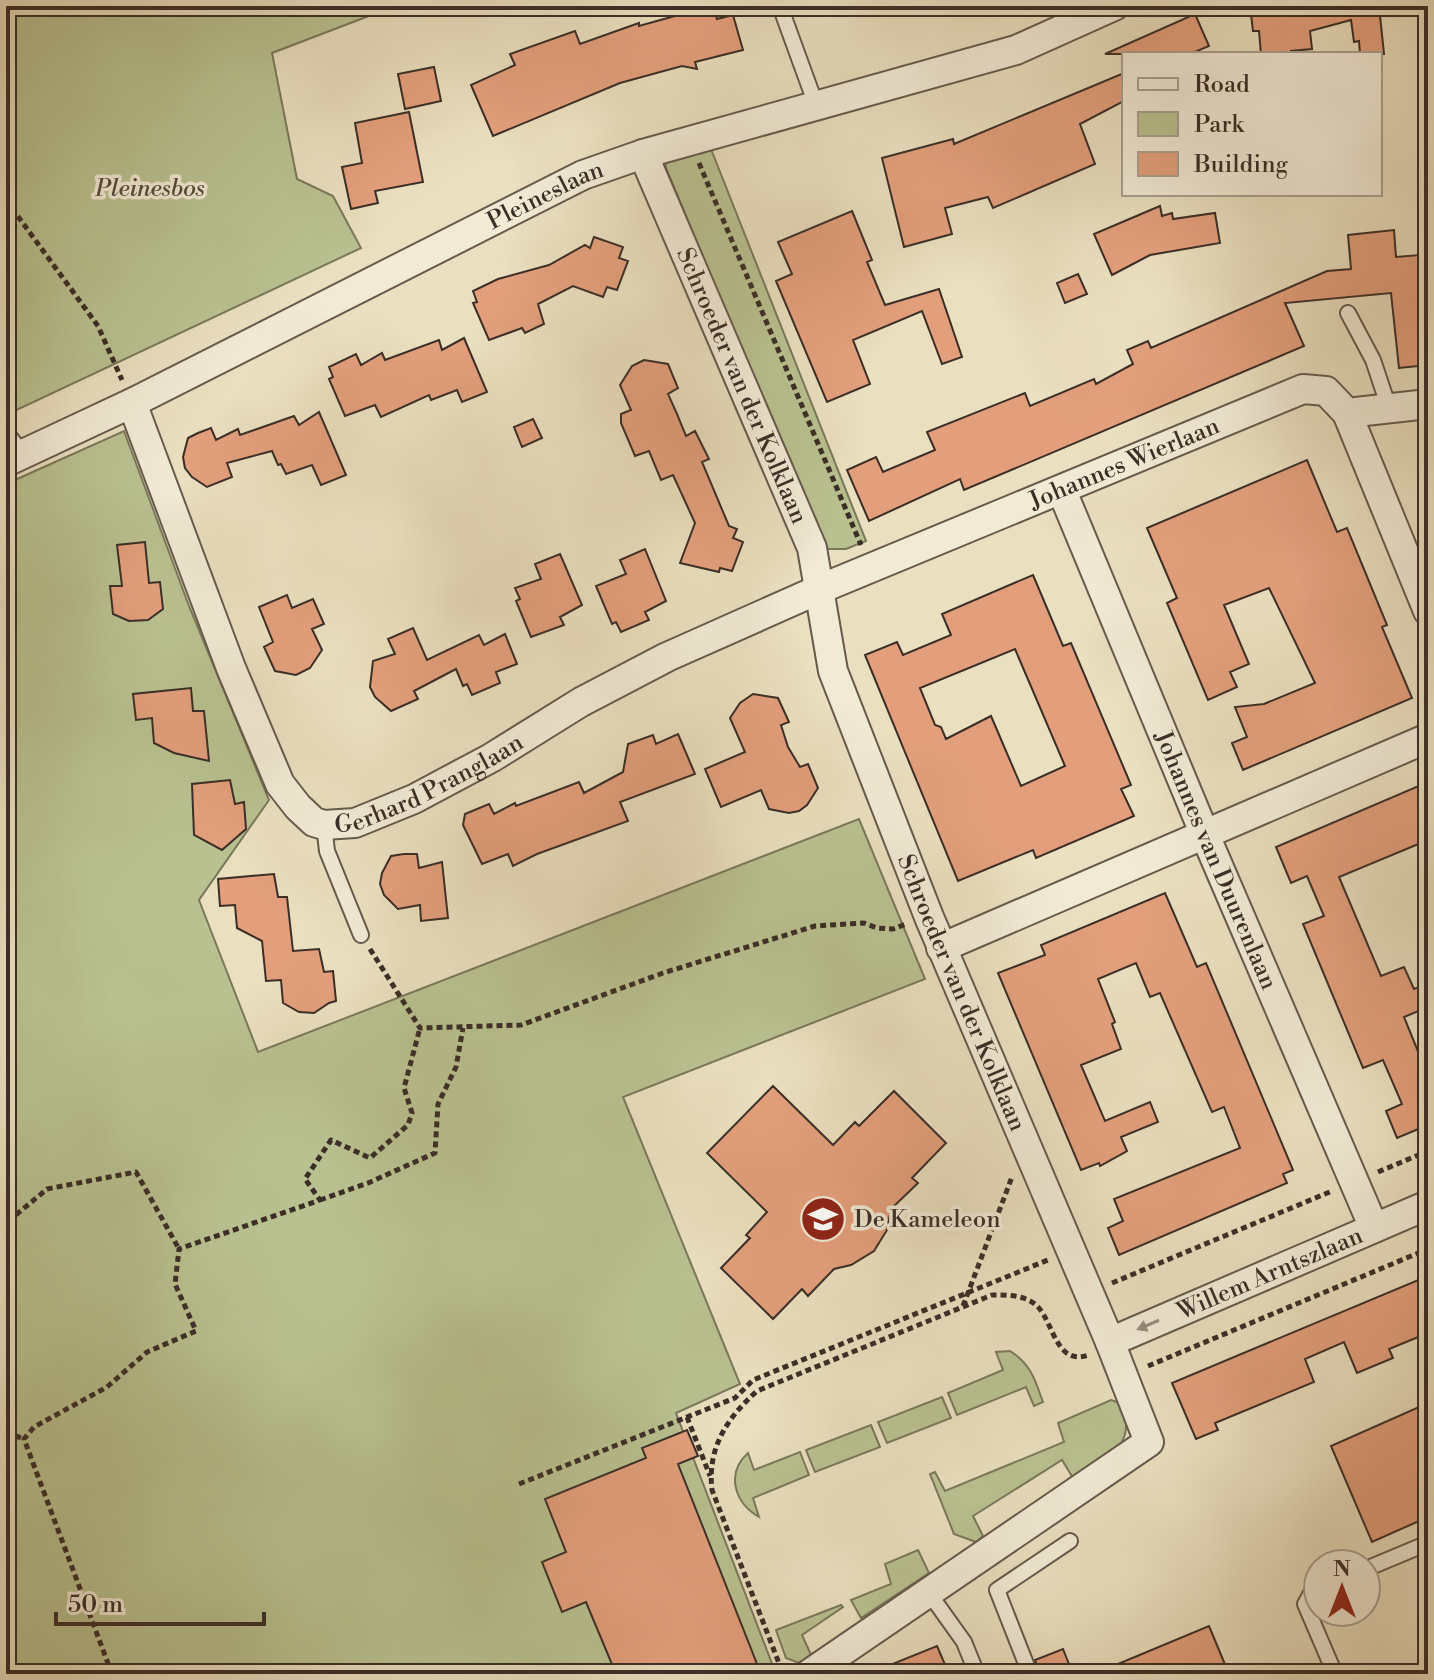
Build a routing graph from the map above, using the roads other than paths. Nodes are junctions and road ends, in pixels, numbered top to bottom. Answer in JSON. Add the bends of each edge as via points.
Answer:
{"nodes":[{"id":1,"x":780,"y":6,"type":"edge"},
{"id":2,"x":1114,"y":6,"type":"edge"},
{"id":3,"x":816,"y":105,"type":"junction"},
{"id":4,"x":643,"y":154,"type":"junction"},
{"id":5,"x":1348,"y":313,"type":"dead end"},
{"id":6,"x":132,"y":403,"type":"junction"},
{"id":7,"x":1428,"y":404,"type":"edge"},
{"id":8,"x":1389,"y":408,"type":"junction"},
{"id":9,"x":1347,"y":413,"type":"junction"},
{"id":10,"x":12,"y":449,"type":"edge"},
{"id":11,"x":1062,"y":491,"type":"junction"},
{"id":12,"x":820,"y":589,"type":"junction"},
{"id":13,"x":1428,"y":611,"type":"edge"},
{"id":14,"x":1428,"y":738,"type":"edge"},
{"id":15,"x":324,"y":825,"type":"junction"},
{"id":16,"x":1205,"y":835,"type":"junction"},
{"id":17,"x":361,"y":935,"type":"road end"},
{"id":18,"x":941,"y":948,"type":"junction"},
{"id":19,"x":1428,"y":1205,"type":"edge"},
{"id":20,"x":1374,"y":1228,"type":"junction"},
{"id":21,"x":1110,"y":1342,"type":"junction"},
{"id":22,"x":1070,"y":1541,"type":"dead end"},
{"id":23,"x":1428,"y":1543,"type":"edge"},
{"id":24,"x":1382,"y":1562,"type":"edge"},
{"id":25,"x":929,"y":1593,"type":"junction"},
{"id":26,"x":1315,"y":1628,"type":"edge"},
{"id":27,"x":809,"y":1674,"type":"edge"},
{"id":28,"x":977,"y":1674,"type":"edge"},
{"id":29,"x":1030,"y":1674,"type":"edge"},
{"id":30,"x":1335,"y":1674,"type":"edge"}],
"edges":[{"from":1,"to":3,"type":"lane"},
{"from":2,"to":3,"type":"street","name":"Pleineslaan","via":[[1016,50]]},
{"from":3,"to":4,"type":"street","name":"Pleineslaan"},
{"from":4,"to":6,"type":"street","name":"Pleineslaan","via":[[583,175]]},
{"from":4,"to":12,"type":"street","name":"Schroeder van der Kolklaan","via":[[812,548]]},
{"from":5,"to":8,"type":"lane","via":[[1373,360]]},
{"from":6,"to":10,"type":"street","name":"Pleineslaan"},
{"from":6,"to":15,"type":"street","name":"Gerhard Pranglaan","via":[[280,784],[314,822]]},
{"from":7,"to":8,"type":"street"},
{"from":8,"to":9,"type":"street"},
{"from":9,"to":11,"type":"street","name":"Johannes Wierlaan","via":[[1326,391],[1303,389]]},
{"from":9,"to":13,"type":"street"},
{"from":11,"to":12,"type":"street","name":"Johannes Wierlaan"},
{"from":11,"to":16,"type":"street","name":"Johannes van Duurenlaan"},
{"from":12,"to":15,"type":"street","name":"Gerhard Pranglaan","via":[[642,670],[414,799],[355,823]]},
{"from":12,"to":18,"type":"street","name":"Schroeder van der Kolklaan","via":[[833,671]]},
{"from":14,"to":16,"type":"street"},
{"from":15,"to":17,"type":"lane","via":[[327,851]]},
{"from":16,"to":18,"type":"street"},
{"from":16,"to":20,"type":"street","name":"Johannes van Duurenlaan"},
{"from":18,"to":21,"type":"street","name":"Schroeder van der Kolklaan"},
{"from":19,"to":20,"type":"street","name":"Willem Arntszlaan"},
{"from":20,"to":21,"type":"street","name":"Willem Arntszlaan","one_way":true},
{"from":21,"to":25,"type":"street","name":"Schroeder van der Kolklaan","via":[[1149,1442]]},
{"from":22,"to":29,"type":"lane","via":[[997,1590]]},
{"from":23,"to":24,"type":"lane"},
{"from":25,"to":27,"type":"street","name":"Schroeder van der Kolklaan"},
{"from":25,"to":28,"type":"lane","via":[[964,1642]]},
{"from":26,"to":30,"type":"lane"}]}
